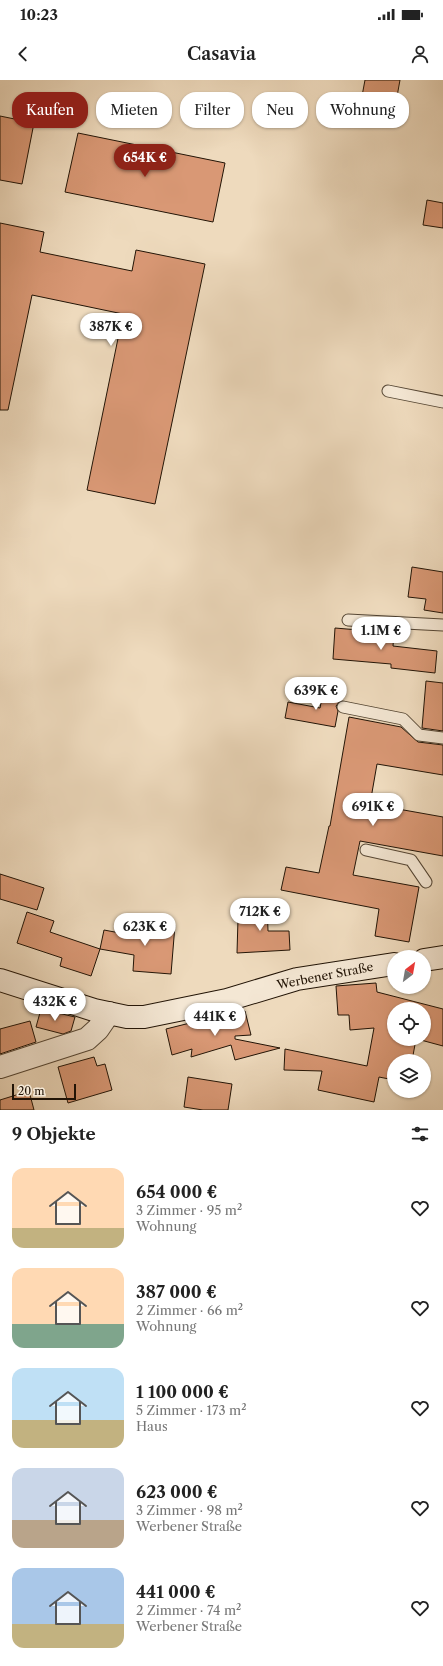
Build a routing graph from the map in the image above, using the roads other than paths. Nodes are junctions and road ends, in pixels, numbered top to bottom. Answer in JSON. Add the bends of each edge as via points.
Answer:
{"nodes":[{"id":1,"x":388,"y":391,"type":"dead end"},
{"id":2,"x":443,"y":402,"type":"edge"},
{"id":3,"x":348,"y":620,"type":"dead end"},
{"id":4,"x":443,"y":625,"type":"edge"},
{"id":5,"x":343,"y":707,"type":"dead end"},
{"id":6,"x":443,"y":738,"type":"edge"},
{"id":7,"x":366,"y":850,"type":"dead end"},
{"id":8,"x":426,"y":882,"type":"dead end"},
{"id":9,"x":443,"y":957,"type":"edge"},
{"id":10,"x":431,"y":959,"type":"edge"},
{"id":11,"x":387,"y":965,"type":"edge"},
{"id":12,"x":0,"y":980,"type":"edge"},
{"id":13,"x":109,"y":1013,"type":"junction"},
{"id":14,"x":0,"y":1067,"type":"edge"}],
"edges":[{"from":1,"to":2,"type":"lane"},
{"from":3,"to":4,"type":"lane"},
{"from":5,"to":6,"type":"lane","via":[[404,719],[419,735]]},
{"from":7,"to":8,"type":"lane","via":[[411,860]]},
{"from":9,"to":10,"type":"street"},
{"from":11,"to":13,"type":"street","name":"Werbener Straße","via":[[297,979],[227,1000],[144,1017]]},
{"from":12,"to":13,"type":"street","name":"Werbener Straße"},
{"from":13,"to":14,"type":"street","via":[[87,1039]]}]}
